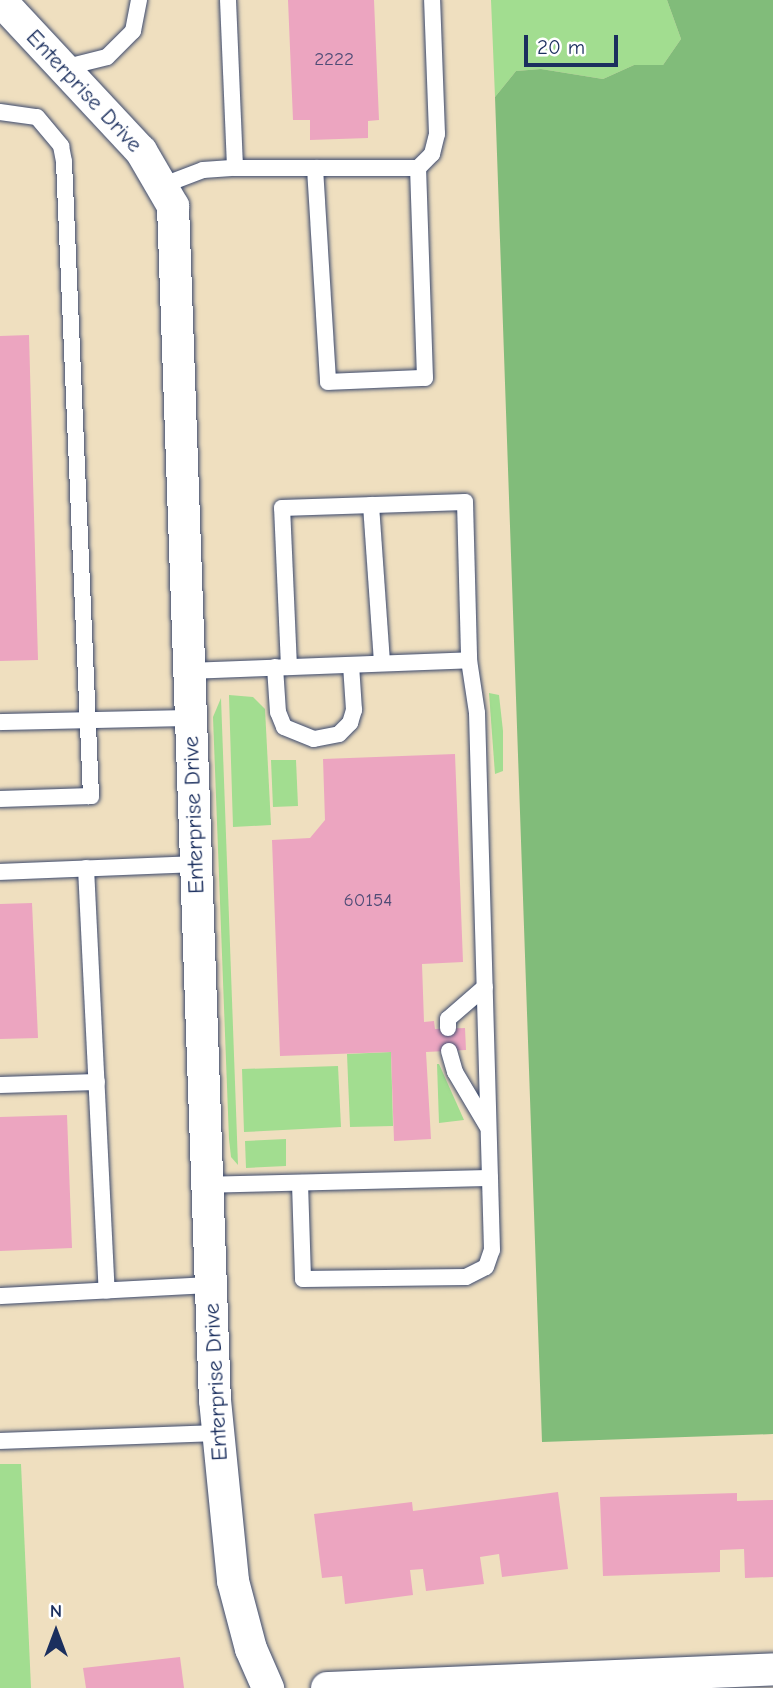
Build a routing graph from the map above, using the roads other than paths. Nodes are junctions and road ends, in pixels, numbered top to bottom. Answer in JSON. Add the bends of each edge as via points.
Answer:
{"nodes":[{"id":1,"x":0,"y":0,"type":"edge"},
{"id":2,"x":139,"y":0,"type":"edge"},
{"id":3,"x":228,"y":0,"type":"edge"},
{"id":4,"x":432,"y":0,"type":"edge"},
{"id":5,"x":63,"y":68,"type":"junction"},
{"id":6,"x":0,"y":112,"type":"edge"},
{"id":7,"x":234,"y":168,"type":"junction"},
{"id":8,"x":315,"y":168,"type":"junction"},
{"id":9,"x":418,"y":168,"type":"junction"},
{"id":10,"x":161,"y":186,"type":"junction"},
{"id":11,"x":371,"y":505,"type":"junction"},
{"id":12,"x":469,"y":660,"type":"junction"},
{"id":13,"x":382,"y":663,"type":"junction"},
{"id":14,"x":351,"y":665,"type":"junction"},
{"id":15,"x":282,"y":667,"type":"junction"},
{"id":16,"x":189,"y":671,"type":"junction"},
{"id":17,"x":191,"y":718,"type":"junction"},
{"id":18,"x":88,"y":719,"type":"junction"},
{"id":19,"x":0,"y":722,"type":"edge"},
{"id":20,"x":0,"y":799,"type":"edge"},
{"id":21,"x":196,"y":864,"type":"junction"},
{"id":22,"x":86,"y":868,"type":"junction"},
{"id":23,"x":0,"y":872,"type":"edge"},
{"id":24,"x":485,"y":987,"type":"junction"},
{"id":25,"x":448,"y":1028,"type":"dead end"},
{"id":26,"x":449,"y":1051,"type":"dead end"},
{"id":27,"x":97,"y":1082,"type":"junction"},
{"id":28,"x":0,"y":1085,"type":"edge"},
{"id":29,"x":489,"y":1130,"type":"junction"},
{"id":30,"x":490,"y":1178,"type":"junction"},
{"id":31,"x":300,"y":1183,"type":"junction"},
{"id":32,"x":207,"y":1185,"type":"junction"},
{"id":33,"x":211,"y":1285,"type":"junction"},
{"id":34,"x":107,"y":1290,"type":"junction"},
{"id":35,"x":0,"y":1296,"type":"edge"},
{"id":36,"x":217,"y":1433,"type":"junction"},
{"id":37,"x":0,"y":1441,"type":"edge"},
{"id":38,"x":773,"y":1669,"type":"edge"},
{"id":39,"x":268,"y":1688,"type":"edge"},
{"id":40,"x":327,"y":1688,"type":"edge"}],
"edges":[{"from":1,"to":5,"type":"street","name":"Enterprise Drive"},
{"from":2,"to":5,"type":"lane","via":[[133,31],[107,57]]},
{"from":3,"to":7,"type":"lane"},
{"from":4,"to":9,"type":"lane","via":[[437,134],[432,154]]},
{"from":5,"to":10,"type":"street","name":"Enterprise Drive","via":[[141,151]]},
{"from":6,"to":18,"type":"lane","via":[[37,117],[61,146],[64,162]]},
{"from":7,"to":8,"type":"lane"},
{"from":7,"to":10,"type":"lane","via":[[203,170]]},
{"from":8,"to":9,"type":"lane"},
{"from":8,"to":9,"type":"lane","via":[[328,382],[425,378]]},
{"from":10,"to":16,"type":"street","name":"Enterprise Drive","via":[[173,206]]},
{"from":11,"to":12,"type":"lane","via":[[465,502]]},
{"from":11,"to":13,"type":"lane"},
{"from":11,"to":15,"type":"lane","via":[[282,508]]},
{"from":12,"to":13,"type":"lane"},
{"from":12,"to":24,"type":"lane","via":[[477,713]]},
{"from":13,"to":14,"type":"lane"},
{"from":14,"to":15,"type":"lane"},
{"from":14,"to":15,"type":"lane","via":[[354,710],[350,723],[339,734],[314,739],[284,727],[278,712]]},
{"from":15,"to":16,"type":"lane"},
{"from":16,"to":17,"type":"street","name":"Enterprise Drive"},
{"from":17,"to":18,"type":"lane"},
{"from":17,"to":21,"type":"street","name":"Enterprise Drive"},
{"from":18,"to":19,"type":"lane"},
{"from":18,"to":20,"type":"lane","via":[[92,796]]},
{"from":21,"to":22,"type":"lane"},
{"from":21,"to":32,"type":"street","name":"Enterprise Drive"},
{"from":22,"to":23,"type":"lane"},
{"from":22,"to":27,"type":"lane"},
{"from":24,"to":25,"type":"lane","via":[[448,1019]]},
{"from":24,"to":29,"type":"lane"},
{"from":26,"to":29,"type":"lane","via":[[455,1072]]},
{"from":27,"to":28,"type":"lane"},
{"from":27,"to":34,"type":"lane"},
{"from":29,"to":30,"type":"lane"},
{"from":30,"to":31,"type":"lane"},
{"from":30,"to":31,"type":"lane","via":[[492,1250],[486,1267],[466,1278],[303,1279]]},
{"from":31,"to":32,"type":"lane"},
{"from":32,"to":33,"type":"street","name":"Enterprise Drive"},
{"from":33,"to":34,"type":"lane"},
{"from":33,"to":36,"type":"street","name":"Enterprise Drive"},
{"from":34,"to":35,"type":"lane"},
{"from":36,"to":37,"type":"lane"},
{"from":36,"to":39,"type":"street","name":"Enterprise Drive","via":[[233,1581],[251,1649]]},
{"from":38,"to":40,"type":"street"}]}
